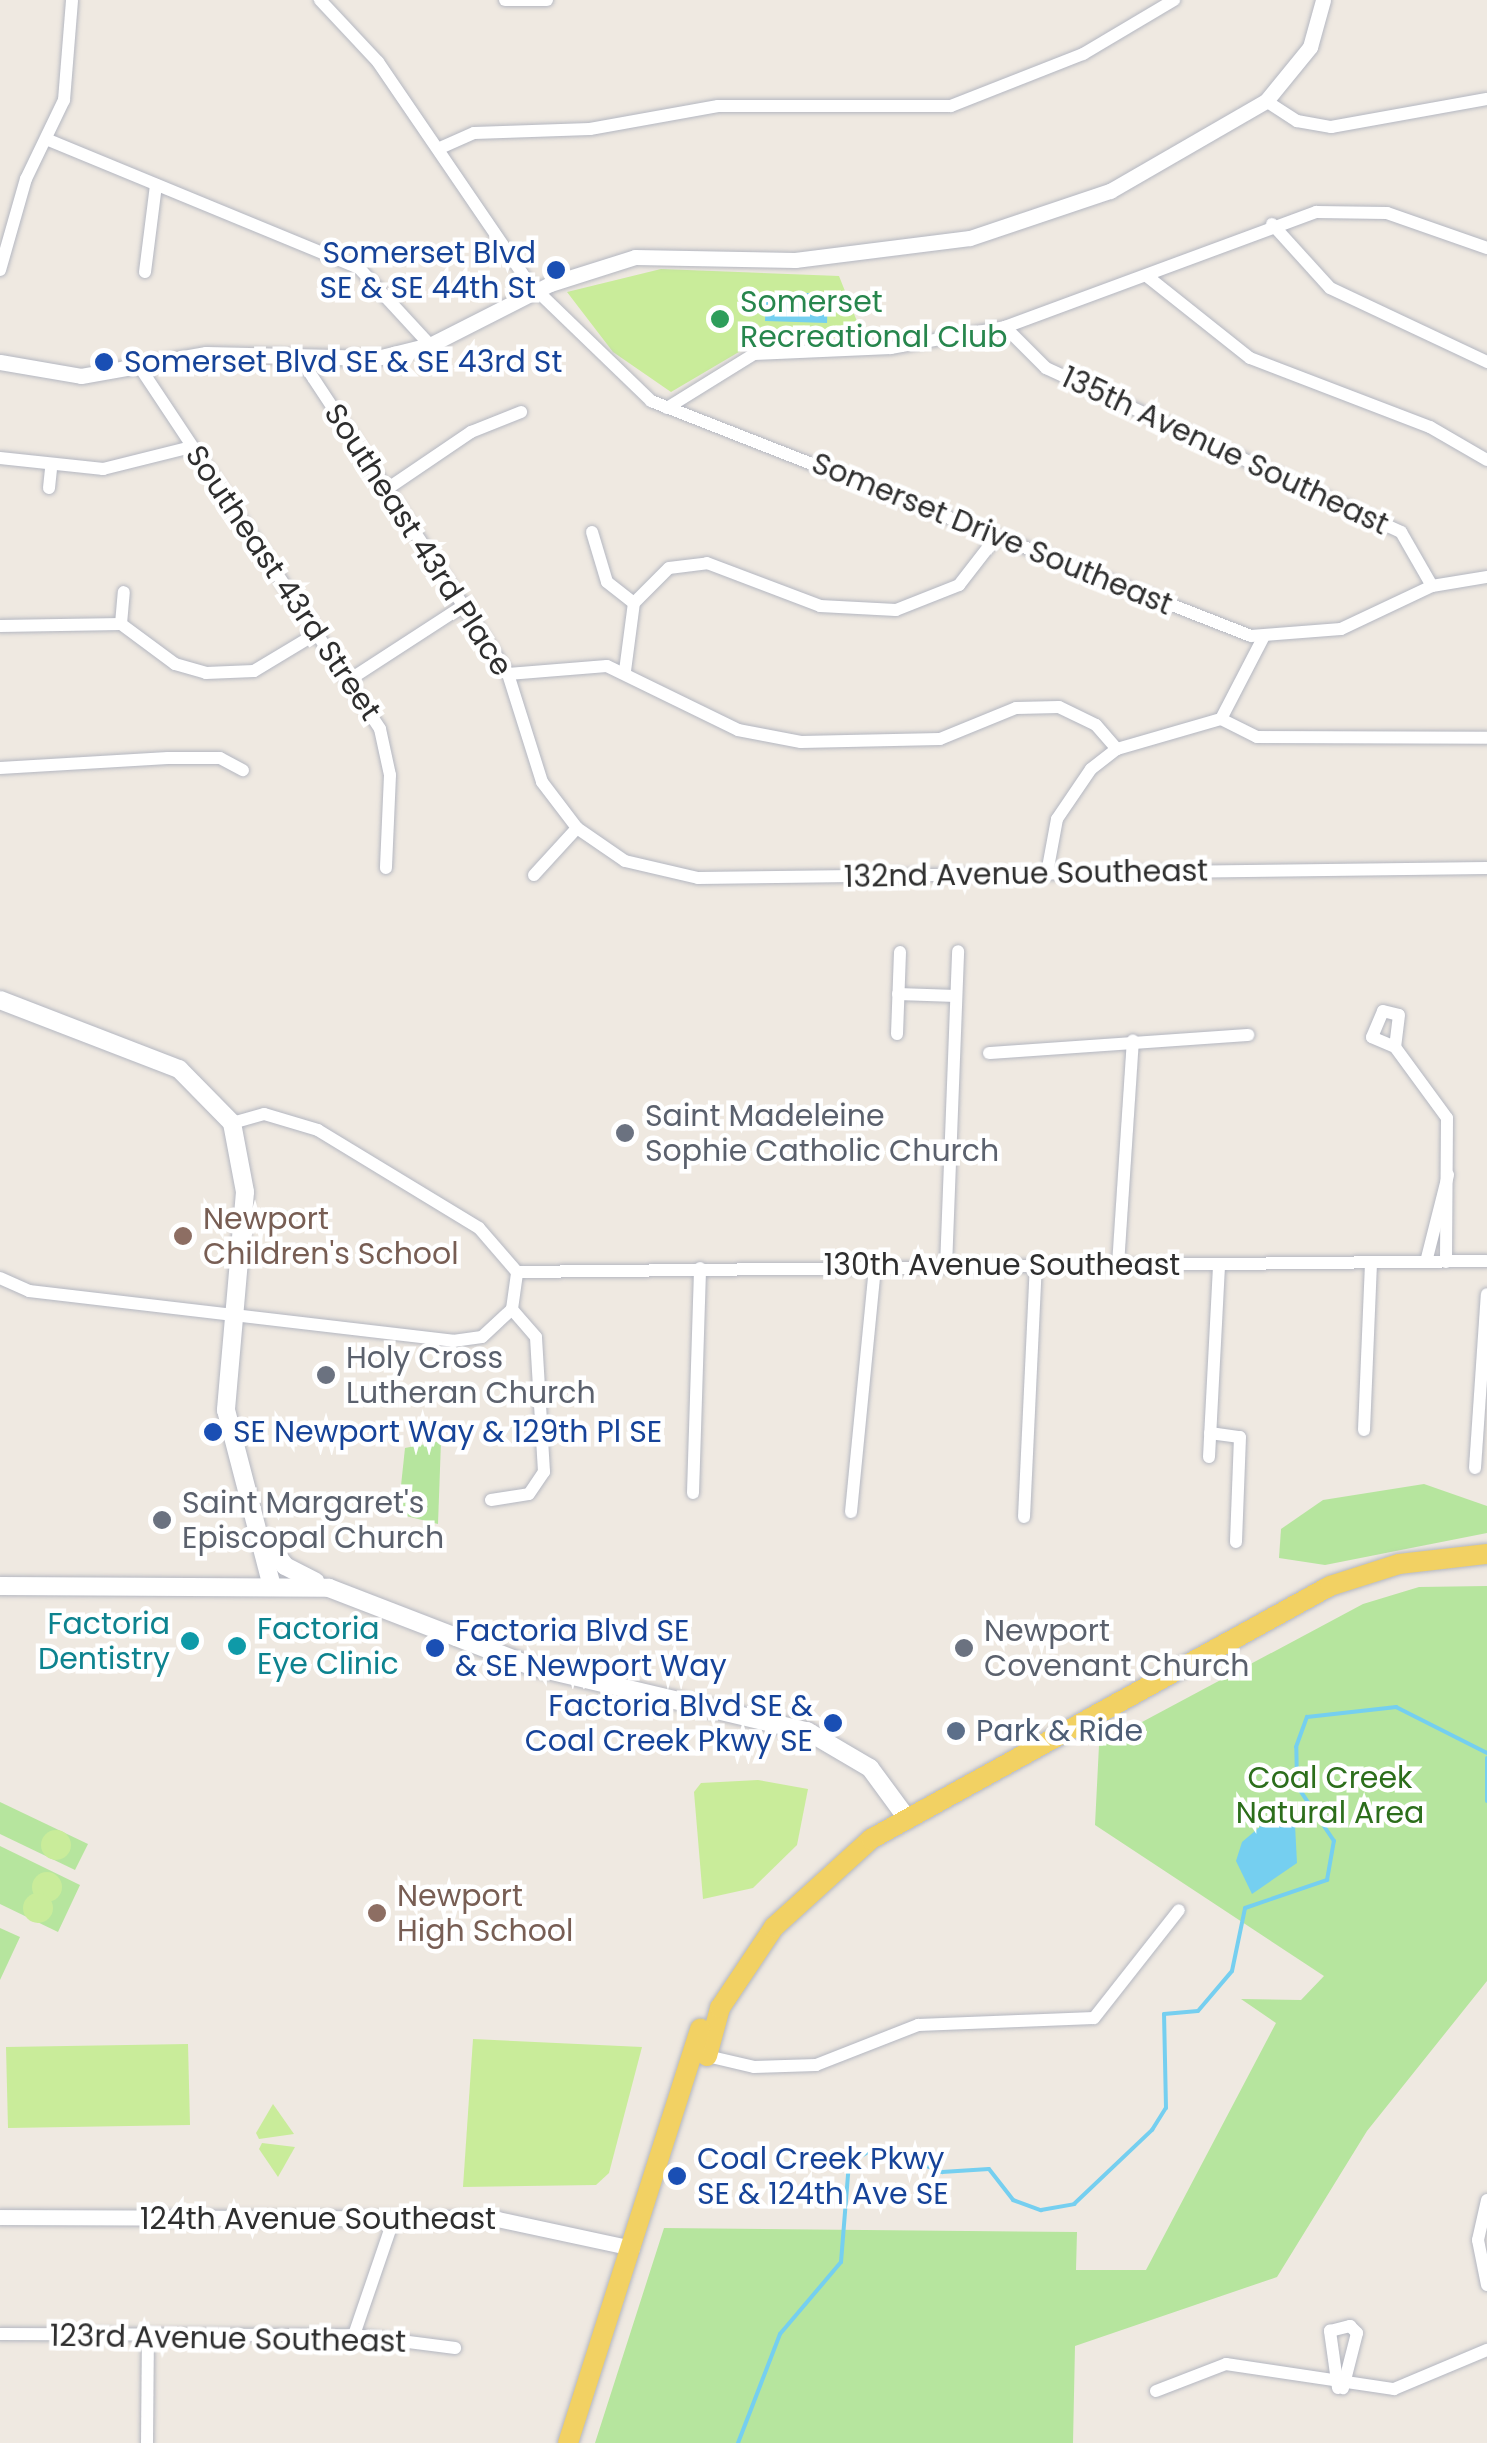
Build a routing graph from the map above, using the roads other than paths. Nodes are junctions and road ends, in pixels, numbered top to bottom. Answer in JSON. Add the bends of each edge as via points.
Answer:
{"nodes":[{"id":1,"x":320,"y":0,"type":"edge"},
{"id":2,"x":506,"y":0,"type":"edge"},
{"id":3,"x":547,"y":0,"type":"edge"},
{"id":4,"x":1174,"y":0,"type":"edge"},
{"id":5,"x":1323,"y":0,"type":"edge"},
{"id":6,"x":68,"y":4,"type":"edge"},
{"id":7,"x":1487,"y":99,"type":"edge"},
{"id":8,"x":1266,"y":101,"type":"junction"},
{"id":9,"x":46,"y":139,"type":"junction"},
{"id":10,"x":440,"y":148,"type":"junction"},
{"id":11,"x":156,"y":185,"type":"junction"},
{"id":12,"x":1272,"y":224,"type":"junction"},
{"id":13,"x":1487,"y":248,"type":"edge"},
{"id":14,"x":1,"y":265,"type":"edge"},
{"id":15,"x":144,"y":272,"type":"dead end"},
{"id":16,"x":1148,"y":277,"type":"junction"},
{"id":17,"x":536,"y":290,"type":"junction"},
{"id":18,"x":1004,"y":327,"type":"junction"},
{"id":19,"x":430,"y":345,"type":"junction"},
{"id":20,"x":300,"y":358,"type":"junction"},
{"id":21,"x":0,"y":362,"type":"edge"},
{"id":22,"x":1487,"y":362,"type":"edge"},
{"id":23,"x":141,"y":369,"type":"junction"},
{"id":24,"x":667,"y":408,"type":"junction"},
{"id":25,"x":521,"y":412,"type":"dead end"},
{"id":26,"x":191,"y":446,"type":"junction"},
{"id":27,"x":0,"y":458,"type":"edge"},
{"id":28,"x":1487,"y":460,"type":"edge"},
{"id":29,"x":51,"y":469,"type":"junction"},
{"id":30,"x":49,"y":488,"type":"dead end"},
{"id":31,"x":387,"y":489,"type":"junction"},
{"id":32,"x":592,"y":532,"type":"dead end"},
{"id":33,"x":997,"y":536,"type":"junction"},
{"id":34,"x":1487,"y":576,"type":"edge"},
{"id":35,"x":1432,"y":586,"type":"junction"},
{"id":36,"x":124,"y":592,"type":"dead end"},
{"id":37,"x":634,"y":603,"type":"junction"},
{"id":38,"x":466,"y":604,"type":"junction"},
{"id":39,"x":121,"y":624,"type":"junction"},
{"id":40,"x":0,"y":626,"type":"edge"},
{"id":41,"x":317,"y":633,"type":"junction"},
{"id":42,"x":1264,"y":638,"type":"junction"},
{"id":43,"x":626,"y":670,"type":"junction"},
{"id":44,"x":508,"y":674,"type":"junction"},
{"id":45,"x":349,"y":680,"type":"junction"},
{"id":46,"x":1221,"y":718,"type":"junction"},
{"id":47,"x":1487,"y":738,"type":"edge"},
{"id":48,"x":1116,"y":748,"type":"junction"},
{"id":49,"x":0,"y":768,"type":"edge"},
{"id":50,"x":242,"y":770,"type":"dead end"},
{"id":51,"x":577,"y":828,"type":"junction"},
{"id":52,"x":386,"y":868,"type":"dead end"},
{"id":53,"x":1487,"y":868,"type":"edge"},
{"id":54,"x":1047,"y":873,"type":"junction"},
{"id":55,"x":534,"y":875,"type":"dead end"},
{"id":56,"x":958,"y":951,"type":"dead end"},
{"id":57,"x":900,"y":952,"type":"dead end"},
{"id":58,"x":898,"y":994,"type":"junction"},
{"id":59,"x":956,"y":996,"type":"junction"},
{"id":60,"x":0,"y":1000,"type":"edge"},
{"id":61,"x":897,"y":1034,"type":"dead end"},
{"id":62,"x":1248,"y":1034,"type":"dead end"},
{"id":63,"x":1133,"y":1041,"type":"junction"},
{"id":64,"x":1396,"y":1047,"type":"dead end"},
{"id":65,"x":990,"y":1053,"type":"dead end"},
{"id":66,"x":232,"y":1123,"type":"junction"},
{"id":67,"x":1448,"y":1175,"type":"junction"},
{"id":68,"x":1370,"y":1262,"type":"junction"},
{"id":69,"x":1426,"y":1262,"type":"junction"},
{"id":70,"x":1446,"y":1262,"type":"junction"},
{"id":71,"x":1487,"y":1262,"type":"edge"},
{"id":72,"x":1219,"y":1264,"type":"junction"},
{"id":73,"x":1118,"y":1265,"type":"junction"},
{"id":74,"x":875,"y":1266,"type":"junction"},
{"id":75,"x":946,"y":1266,"type":"junction"},
{"id":76,"x":1036,"y":1267,"type":"junction"},
{"id":77,"x":700,"y":1268,"type":"junction"},
{"id":78,"x":518,"y":1272,"type":"junction"},
{"id":79,"x":0,"y":1278,"type":"edge"},
{"id":80,"x":1487,"y":1294,"type":"edge"},
{"id":81,"x":512,"y":1309,"type":"junction"},
{"id":82,"x":234,"y":1317,"type":"junction"},
{"id":83,"x":1364,"y":1430,"type":"dead end"},
{"id":84,"x":1210,"y":1434,"type":"junction"},
{"id":85,"x":1209,"y":1457,"type":"dead end"},
{"id":86,"x":1475,"y":1468,"type":"dead end"},
{"id":87,"x":693,"y":1493,"type":"dead end"},
{"id":88,"x":491,"y":1500,"type":"dead end"},
{"id":89,"x":851,"y":1512,"type":"dead end"},
{"id":90,"x":1024,"y":1516,"type":"dead end"},
{"id":91,"x":254,"y":1520,"type":"junction"},
{"id":92,"x":1236,"y":1542,"type":"dead end"},
{"id":93,"x":1487,"y":1554,"type":"edge"},
{"id":94,"x":271,"y":1583,"type":"junction"},
{"id":95,"x":0,"y":1586,"type":"edge"},
{"id":96,"x":329,"y":1588,"type":"junction"},
{"id":97,"x":906,"y":1816,"type":"junction"},
{"id":98,"x":1179,"y":1910,"type":"dead end"},
{"id":99,"x":746,"y":1964,"type":"junction"},
{"id":100,"x":707,"y":2056,"type":"junction"},
{"id":101,"x":684,"y":2087,"type":"junction"},
{"id":102,"x":1487,"y":2200,"type":"edge"},
{"id":103,"x":0,"y":2217,"type":"edge"},
{"id":104,"x":394,"y":2218,"type":"junction"},
{"id":105,"x":632,"y":2248,"type":"junction"},
{"id":106,"x":1487,"y":2285,"type":"edge"},
{"id":107,"x":0,"y":2334,"type":"edge"},
{"id":108,"x":148,"y":2335,"type":"junction"},
{"id":109,"x":354,"y":2335,"type":"junction"},
{"id":110,"x":455,"y":2348,"type":"dead end"},
{"id":111,"x":1487,"y":2350,"type":"edge"},
{"id":112,"x":1156,"y":2391,"type":"dead end"},
{"id":113,"x":147,"y":2443,"type":"edge"},
{"id":114,"x":568,"y":2443,"type":"edge"}],
"edges":[{"from":1,"to":10,"type":"street","name":"Somerset Drive Southeast"},
{"from":2,"to":3,"type":"street"},
{"from":4,"to":10,"type":"street","via":[[1083,54],[951,106],[718,106],[590,129],[474,133]]},
{"from":5,"to":8,"type":"street","via":[[1310,47]]},
{"from":6,"to":9,"type":"street","via":[[66,88]]},
{"from":7,"to":8,"type":"street","via":[[1331,128],[1296,121]]},
{"from":8,"to":17,"type":"street","via":[[1110,191],[970,238],[795,260],[653,255]]},
{"from":9,"to":11,"type":"street"},
{"from":9,"to":14,"type":"street"},
{"from":10,"to":17,"type":"street","name":"Somerset Drive Southeast"},
{"from":11,"to":15,"type":"street"},
{"from":11,"to":19,"type":"street","via":[[359,268]]},
{"from":12,"to":13,"type":"street","via":[[1316,212],[1387,212]]},
{"from":12,"to":16,"type":"street"},
{"from":12,"to":22,"type":"street","via":[[1330,288]]},
{"from":16,"to":18,"type":"street"},
{"from":16,"to":28,"type":"street","via":[[1250,358],[1430,427]]},
{"from":17,"to":19,"type":"street"},
{"from":17,"to":24,"type":"street","name":"Somerset Drive Southeast","via":[[616,377]]},
{"from":18,"to":24,"type":"street","via":[[891,348],[754,354]]},
{"from":18,"to":35,"type":"street","name":"135th Avenue Southeast","via":[[1046,368],[1401,532]]},
{"from":19,"to":20,"type":"street","via":[[377,358]]},
{"from":20,"to":23,"type":"street","via":[[206,354]]},
{"from":20,"to":31,"type":"street","name":"Southeast 43rd Place"},
{"from":21,"to":23,"type":"street","via":[[62,376]]},
{"from":23,"to":26,"type":"street","name":"Southeast 43rd Street"},
{"from":24,"to":33,"type":"street","name":"Somerset Drive Southeast"},
{"from":25,"to":31,"type":"street","via":[[471,432]]},
{"from":26,"to":29,"type":"street","via":[[127,467]]},
{"from":26,"to":41,"type":"street","name":"Southeast 43rd Street"},
{"from":27,"to":29,"type":"street"},
{"from":29,"to":30,"type":"street"},
{"from":31,"to":38,"type":"street","name":"Southeast 43rd Place"},
{"from":32,"to":37,"type":"street","via":[[600,571]]},
{"from":33,"to":37,"type":"street","via":[[960,585],[896,610],[820,606],[695,563],[659,573]]},
{"from":33,"to":42,"type":"street","name":"Somerset Drive Southeast"},
{"from":34,"to":35,"type":"street","name":"Somerset Drive Southeast"},
{"from":35,"to":42,"type":"street","name":"Somerset Drive Southeast","via":[[1341,628]]},
{"from":36,"to":39,"type":"street"},
{"from":37,"to":43,"type":"street"},
{"from":38,"to":44,"type":"street","name":"Southeast 43rd Place"},
{"from":38,"to":45,"type":"street"},
{"from":39,"to":40,"type":"street"},
{"from":39,"to":41,"type":"street","via":[[175,664],[206,673],[254,671]]},
{"from":41,"to":45,"type":"street","name":"Southeast 43rd Street"},
{"from":42,"to":46,"type":"street"},
{"from":43,"to":44,"type":"street","via":[[560,662]]},
{"from":43,"to":48,"type":"street","via":[[706,717],[771,738],[940,739],[1039,704],[1080,714]]},
{"from":44,"to":51,"type":"street","name":"Southeast 43rd Place","via":[[542,782]]},
{"from":45,"to":52,"type":"street","name":"Southeast 43rd Street","via":[[389,759]]},
{"from":46,"to":47,"type":"street","via":[[1257,737]]},
{"from":46,"to":48,"type":"street"},
{"from":48,"to":54,"type":"street","via":[[1065,803]]},
{"from":49,"to":50,"type":"street","via":[[186,758]]},
{"from":51,"to":54,"type":"street","name":"132nd Avenue Southeast","via":[[625,861],[698,878]]},
{"from":51,"to":55,"type":"street"},
{"from":53,"to":54,"type":"street","name":"132nd Avenue Southeast"},
{"from":56,"to":59,"type":"street"},
{"from":57,"to":58,"type":"street"},
{"from":58,"to":59,"type":"street"},
{"from":58,"to":61,"type":"street"},
{"from":59,"to":75,"type":"street"},
{"from":60,"to":66,"type":"main road","via":[[179,1069]]},
{"from":62,"to":63,"type":"street"},
{"from":63,"to":65,"type":"street"},
{"from":63,"to":73,"type":"street"},
{"from":64,"to":67,"type":"street","via":[[1442,1103]]},
{"from":66,"to":78,"type":"street","via":[[264,1114],[318,1130],[479,1228]]},
{"from":66,"to":82,"type":"main road","via":[[245,1168]]},
{"from":67,"to":69,"type":"street"},
{"from":67,"to":70,"type":"street"},
{"from":68,"to":69,"type":"street","name":"130th Avenue Southeast"},
{"from":68,"to":72,"type":"street","name":"130th Avenue Southeast"},
{"from":68,"to":83,"type":"street"},
{"from":69,"to":70,"type":"street","name":"130th Avenue Southeast"},
{"from":70,"to":71,"type":"street","name":"130th Avenue Southeast"},
{"from":72,"to":73,"type":"street","name":"130th Avenue Southeast"},
{"from":72,"to":84,"type":"street"},
{"from":73,"to":76,"type":"street","name":"130th Avenue Southeast"},
{"from":74,"to":75,"type":"street","name":"130th Avenue Southeast"},
{"from":74,"to":77,"type":"street","name":"130th Avenue Southeast"},
{"from":74,"to":89,"type":"street"},
{"from":75,"to":76,"type":"street","name":"130th Avenue Southeast"},
{"from":76,"to":90,"type":"street"},
{"from":77,"to":78,"type":"street","name":"130th Avenue Southeast"},
{"from":77,"to":87,"type":"street"},
{"from":78,"to":81,"type":"street"},
{"from":79,"to":82,"type":"street","via":[[29,1290]]},
{"from":80,"to":86,"type":"street"},
{"from":81,"to":82,"type":"street","via":[[482,1337],[453,1342]]},
{"from":81,"to":88,"type":"street","via":[[536,1338],[544,1472],[529,1494]]},
{"from":82,"to":91,"type":"main road","via":[[226,1410]]},
{"from":84,"to":85,"type":"street"},
{"from":84,"to":92,"type":"street","via":[[1240,1437]]},
{"from":91,"to":94,"type":"main road"},
{"from":91,"to":96,"type":"main road","via":[[280,1562]]},
{"from":93,"to":97,"type":"main road","via":[[1399,1564],[1330,1586]]},
{"from":94,"to":95,"type":"main road"},
{"from":94,"to":96,"type":"main road"},
{"from":96,"to":97,"type":"main road","via":[[530,1666],[833,1741],[870,1768]]},
{"from":97,"to":99,"type":"main road","via":[[804,1894]]},
{"from":98,"to":100,"type":"street","via":[[1094,2018],[918,2025],[816,2065],[754,2067]]},
{"from":99,"to":100,"type":"main road","via":[[707,2034]]},
{"from":99,"to":101,"type":"main road","via":[[702,2025]]},
{"from":100,"to":101,"type":"main road"},
{"from":101,"to":105,"type":"main road"},
{"from":102,"to":106,"type":"street","via":[[1478,2240]]},
{"from":103,"to":104,"type":"street","name":"124th Avenue Southeast"},
{"from":104,"to":105,"type":"street","name":"124th Avenue Southeast","via":[[548,2223]]},
{"from":104,"to":109,"type":"street"},
{"from":105,"to":114,"type":"main road"},
{"from":107,"to":108,"type":"street","name":"123rd Avenue Southeast"},
{"from":108,"to":109,"type":"street","name":"123rd Avenue Southeast"},
{"from":108,"to":113,"type":"street"},
{"from":109,"to":110,"type":"street","name":"123rd Avenue Southeast"},
{"from":111,"to":112,"type":"street","via":[[1394,2389],[1340,2388],[1226,2364]]}]}
